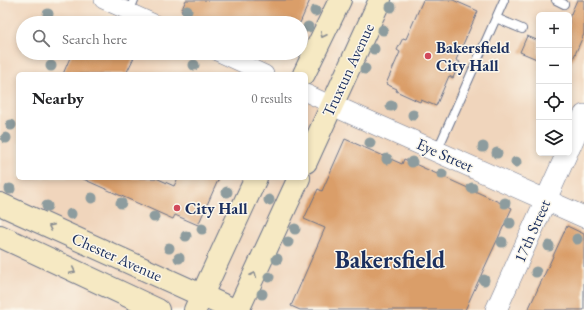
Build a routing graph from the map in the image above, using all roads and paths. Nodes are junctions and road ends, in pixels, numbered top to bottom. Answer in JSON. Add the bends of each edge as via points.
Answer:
{"nodes":[{"id":1,"x":104,"y":0,"type":"edge"},
{"id":2,"x":340,"y":0,"type":"edge"},
{"id":3,"x":380,"y":0,"type":"edge"},
{"id":4,"x":504,"y":0,"type":"edge"},
{"id":5,"x":556,"y":0,"type":"edge"},
{"id":6,"x":564,"y":4,"type":"dead end"},
{"id":7,"x":131,"y":6,"type":"edge"},
{"id":8,"x":145,"y":16,"type":"edge"},
{"id":9,"x":496,"y":18,"type":"junction"},
{"id":10,"x":522,"y":30,"type":"dead end"},
{"id":11,"x":234,"y":60,"type":"edge"},
{"id":12,"x":261,"y":72,"type":"edge"},
{"id":13,"x":305,"y":72,"type":"edge"},
{"id":14,"x":308,"y":94,"type":"edge"},
{"id":15,"x":332,"y":105,"type":"junction"},
{"id":16,"x":584,"y":115,"type":"edge"},
{"id":17,"x":572,"y":142,"type":"edge"},
{"id":18,"x":436,"y":151,"type":"junction"},
{"id":19,"x":566,"y":156,"type":"edge"},
{"id":20,"x":308,"y":158,"type":"edge"},
{"id":21,"x":255,"y":180,"type":"edge"},
{"id":22,"x":297,"y":180,"type":"edge"},
{"id":23,"x":546,"y":200,"type":"junction"},
{"id":24,"x":0,"y":204,"type":"edge"},
{"id":25,"x":584,"y":217,"type":"edge"},
{"id":26,"x":0,"y":236,"type":"edge"},
{"id":27,"x":198,"y":303,"type":"edge"},
{"id":28,"x":158,"y":310,"type":"edge"},
{"id":29,"x":234,"y":310,"type":"edge"},
{"id":30,"x":238,"y":310,"type":"edge"},
{"id":31,"x":496,"y":310,"type":"edge"}],
"edges":[{"from":1,"to":7,"type":"street"},
{"from":2,"to":13,"type":"main road","one_way":true},
{"from":3,"to":15,"type":"main road","name":"Truxtun Avenue"},
{"from":4,"to":9,"type":"lane"},
{"from":5,"to":6,"type":"lane"},
{"from":7,"to":8,"type":"street"},
{"from":9,"to":10,"type":"lane"},
{"from":9,"to":18,"type":"lane"},
{"from":11,"to":12,"type":"street"},
{"from":14,"to":15,"type":"street","name":"Eye Street"},
{"from":15,"to":18,"type":"street","name":"Eye Street"},
{"from":15,"to":20,"type":"main road","name":"Truxtun Avenue"},
{"from":16,"to":17,"type":"street"},
{"from":18,"to":23,"type":"street","name":"Eye Street"},
{"from":19,"to":23,"type":"street","name":"17th Street"},
{"from":21,"to":27,"type":"main road"},
{"from":30,"to":22,"type":"main road","one_way":true},
{"from":23,"to":25,"type":"street","name":"Eye Street"},
{"from":23,"to":31,"type":"street","name":"17th Street"},
{"from":27,"to":24,"type":"main road","name":"Chester Avenue","one_way":true},
{"from":26,"to":28,"type":"main road","name":"Chester Avenue","one_way":true},
{"from":27,"to":29,"type":"main road","name":"Chester Avenue"}]}
